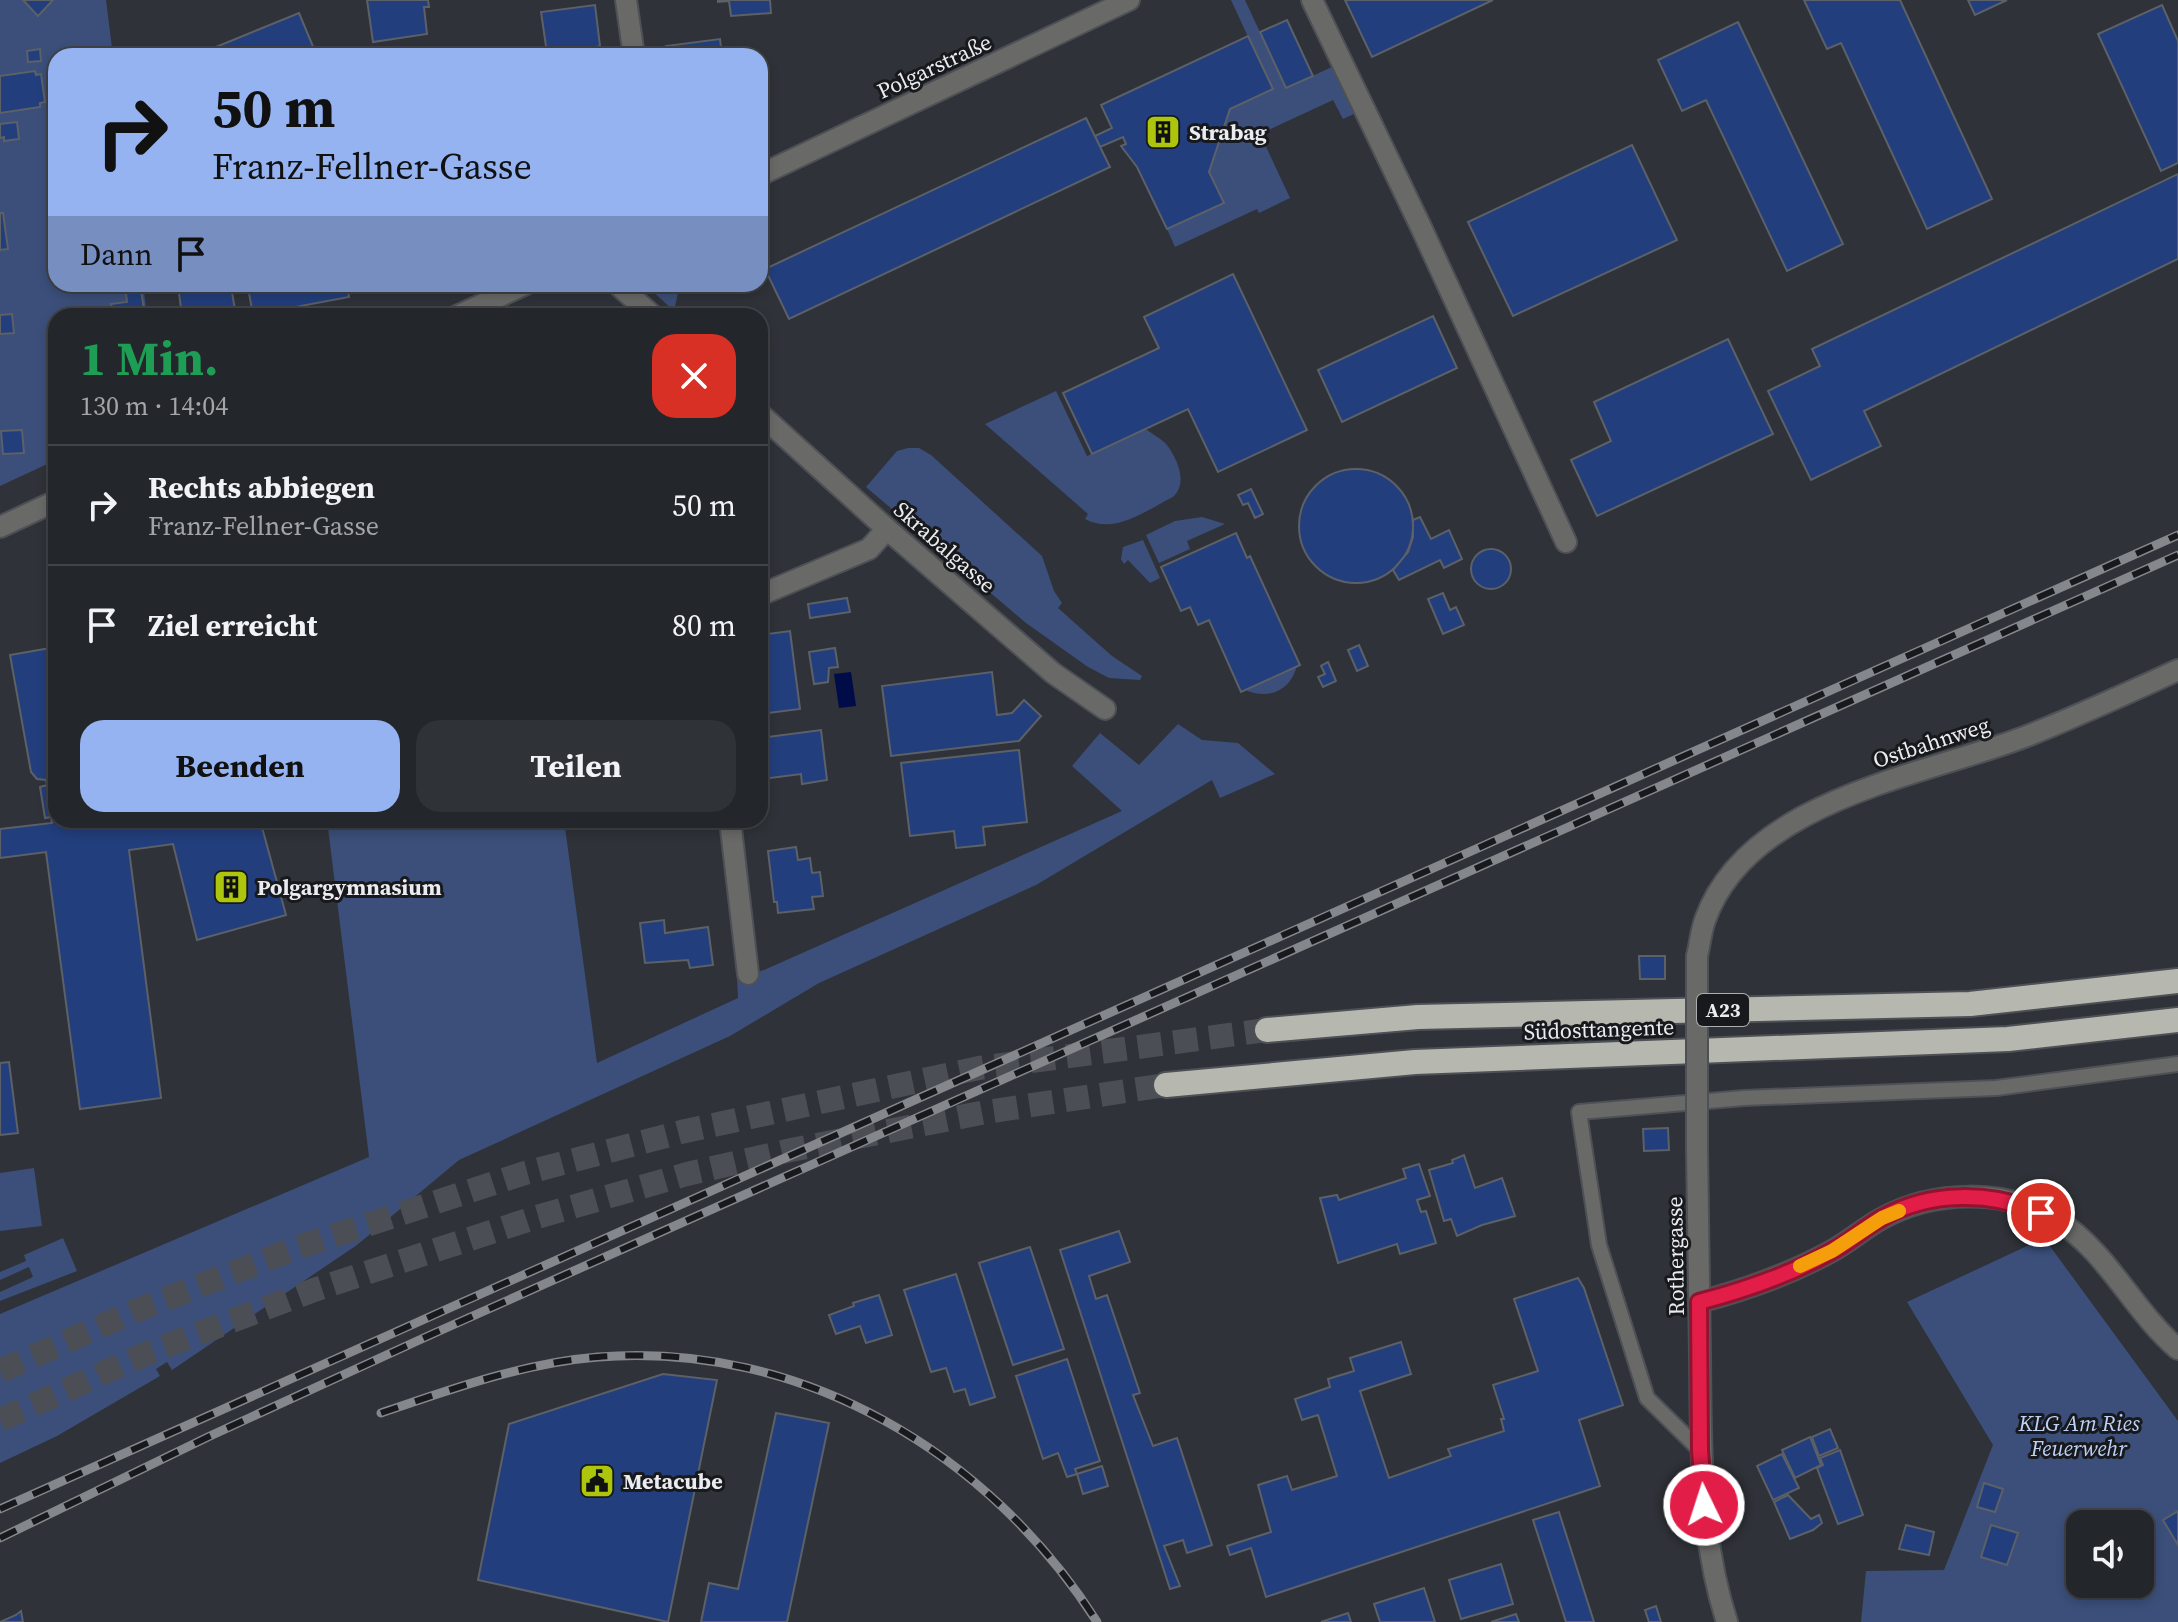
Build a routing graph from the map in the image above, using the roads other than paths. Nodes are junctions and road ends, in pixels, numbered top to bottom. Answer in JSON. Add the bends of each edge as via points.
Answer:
{"nodes":[{"id":1,"x":626,"y":0,"type":"edge"},
{"id":2,"x":1129,"y":0,"type":"edge"},
{"id":3,"x":1312,"y":0,"type":"edge"},
{"id":4,"x":633,"y":48,"type":"edge"},
{"id":5,"x":768,"y":171,"type":"edge"},
{"id":6,"x":509,"y":292,"type":"edge"},
{"id":7,"x":626,"y":292,"type":"edge"},
{"id":8,"x":474,"y":308,"type":"edge"},
{"id":9,"x":644,"y":308,"type":"edge"},
{"id":10,"x":768,"y":421,"type":"edge"},
{"id":11,"x":48,"y":505,"type":"edge"},
{"id":12,"x":0,"y":527,"type":"edge"},
{"id":13,"x":887,"y":529,"type":"junction"},
{"id":14,"x":1566,"y":542,"type":"dead end"},
{"id":15,"x":768,"y":592,"type":"edge"},
{"id":16,"x":2178,"y":670,"type":"edge"},
{"id":17,"x":1105,"y":709,"type":"dead end"},
{"id":18,"x":731,"y":828,"type":"edge"},
{"id":19,"x":1719,"y":892,"type":"joint"},
{"id":20,"x":748,"y":974,"type":"dead end"},
{"id":21,"x":2178,"y":981,"type":"edge"},
{"id":22,"x":2178,"y":1020,"type":"edge"},
{"id":23,"x":1267,"y":1030,"type":"tunnel mouth"},
{"id":24,"x":2178,"y":1064,"type":"edge"},
{"id":25,"x":1166,"y":1085,"type":"tunnel mouth"},
{"id":26,"x":1699,"y":1302,"type":"junction"},
{"id":27,"x":2178,"y":1349,"type":"edge"},
{"id":28,"x":1700,"y":1450,"type":"junction"},
{"id":29,"x":1727,"y":1622,"type":"edge"}],
"edges":[{"from":1,"to":4,"type":"street"},
{"from":2,"to":5,"type":"street","name":"Polgarstraße"},
{"from":3,"to":14,"type":"street"},
{"from":6,"to":8,"type":"street"},
{"from":7,"to":9,"type":"street"},
{"from":10,"to":13,"type":"street","name":"Skrabalgasse"},
{"from":11,"to":12,"type":"street"},
{"from":13,"to":15,"type":"street","via":[[869,549]]},
{"from":13,"to":17,"type":"street","name":"Skrabalgasse","via":[[1053,673]]},
{"from":16,"to":19,"type":"street","name":"Ostbahnweg","via":[[2027,736],[1896,776],[1834,802],[1760,846]]},
{"from":18,"to":20,"type":"street"},
{"from":19,"to":26,"type":"street","name":"Rothergasse","bridge":true,"via":[[1705,920],[1697,956]]},
{"from":21,"to":23,"type":"highway","name":"Südosttangente","number":"A23","via":[[1970,1004],[1418,1017]]},
{"from":22,"to":25,"type":"highway","name":"Südosttangente","number":"A23","via":[[2008,1039],[1415,1062]]},
{"from":24,"to":28,"type":"lane","via":[[1996,1088],[1744,1098],[1579,1112],[1599,1245],[1647,1398]]},
{"from":26,"to":27,"type":"street","via":[[1770,1281],[1923,1201],[1968,1196],[2010,1201],[2057,1220],[2093,1250]]},
{"from":26,"to":28,"type":"street","name":"Rothergasse"},
{"from":28,"to":29,"type":"street","name":"Rothergasse","via":[[1712,1562]]}]}
